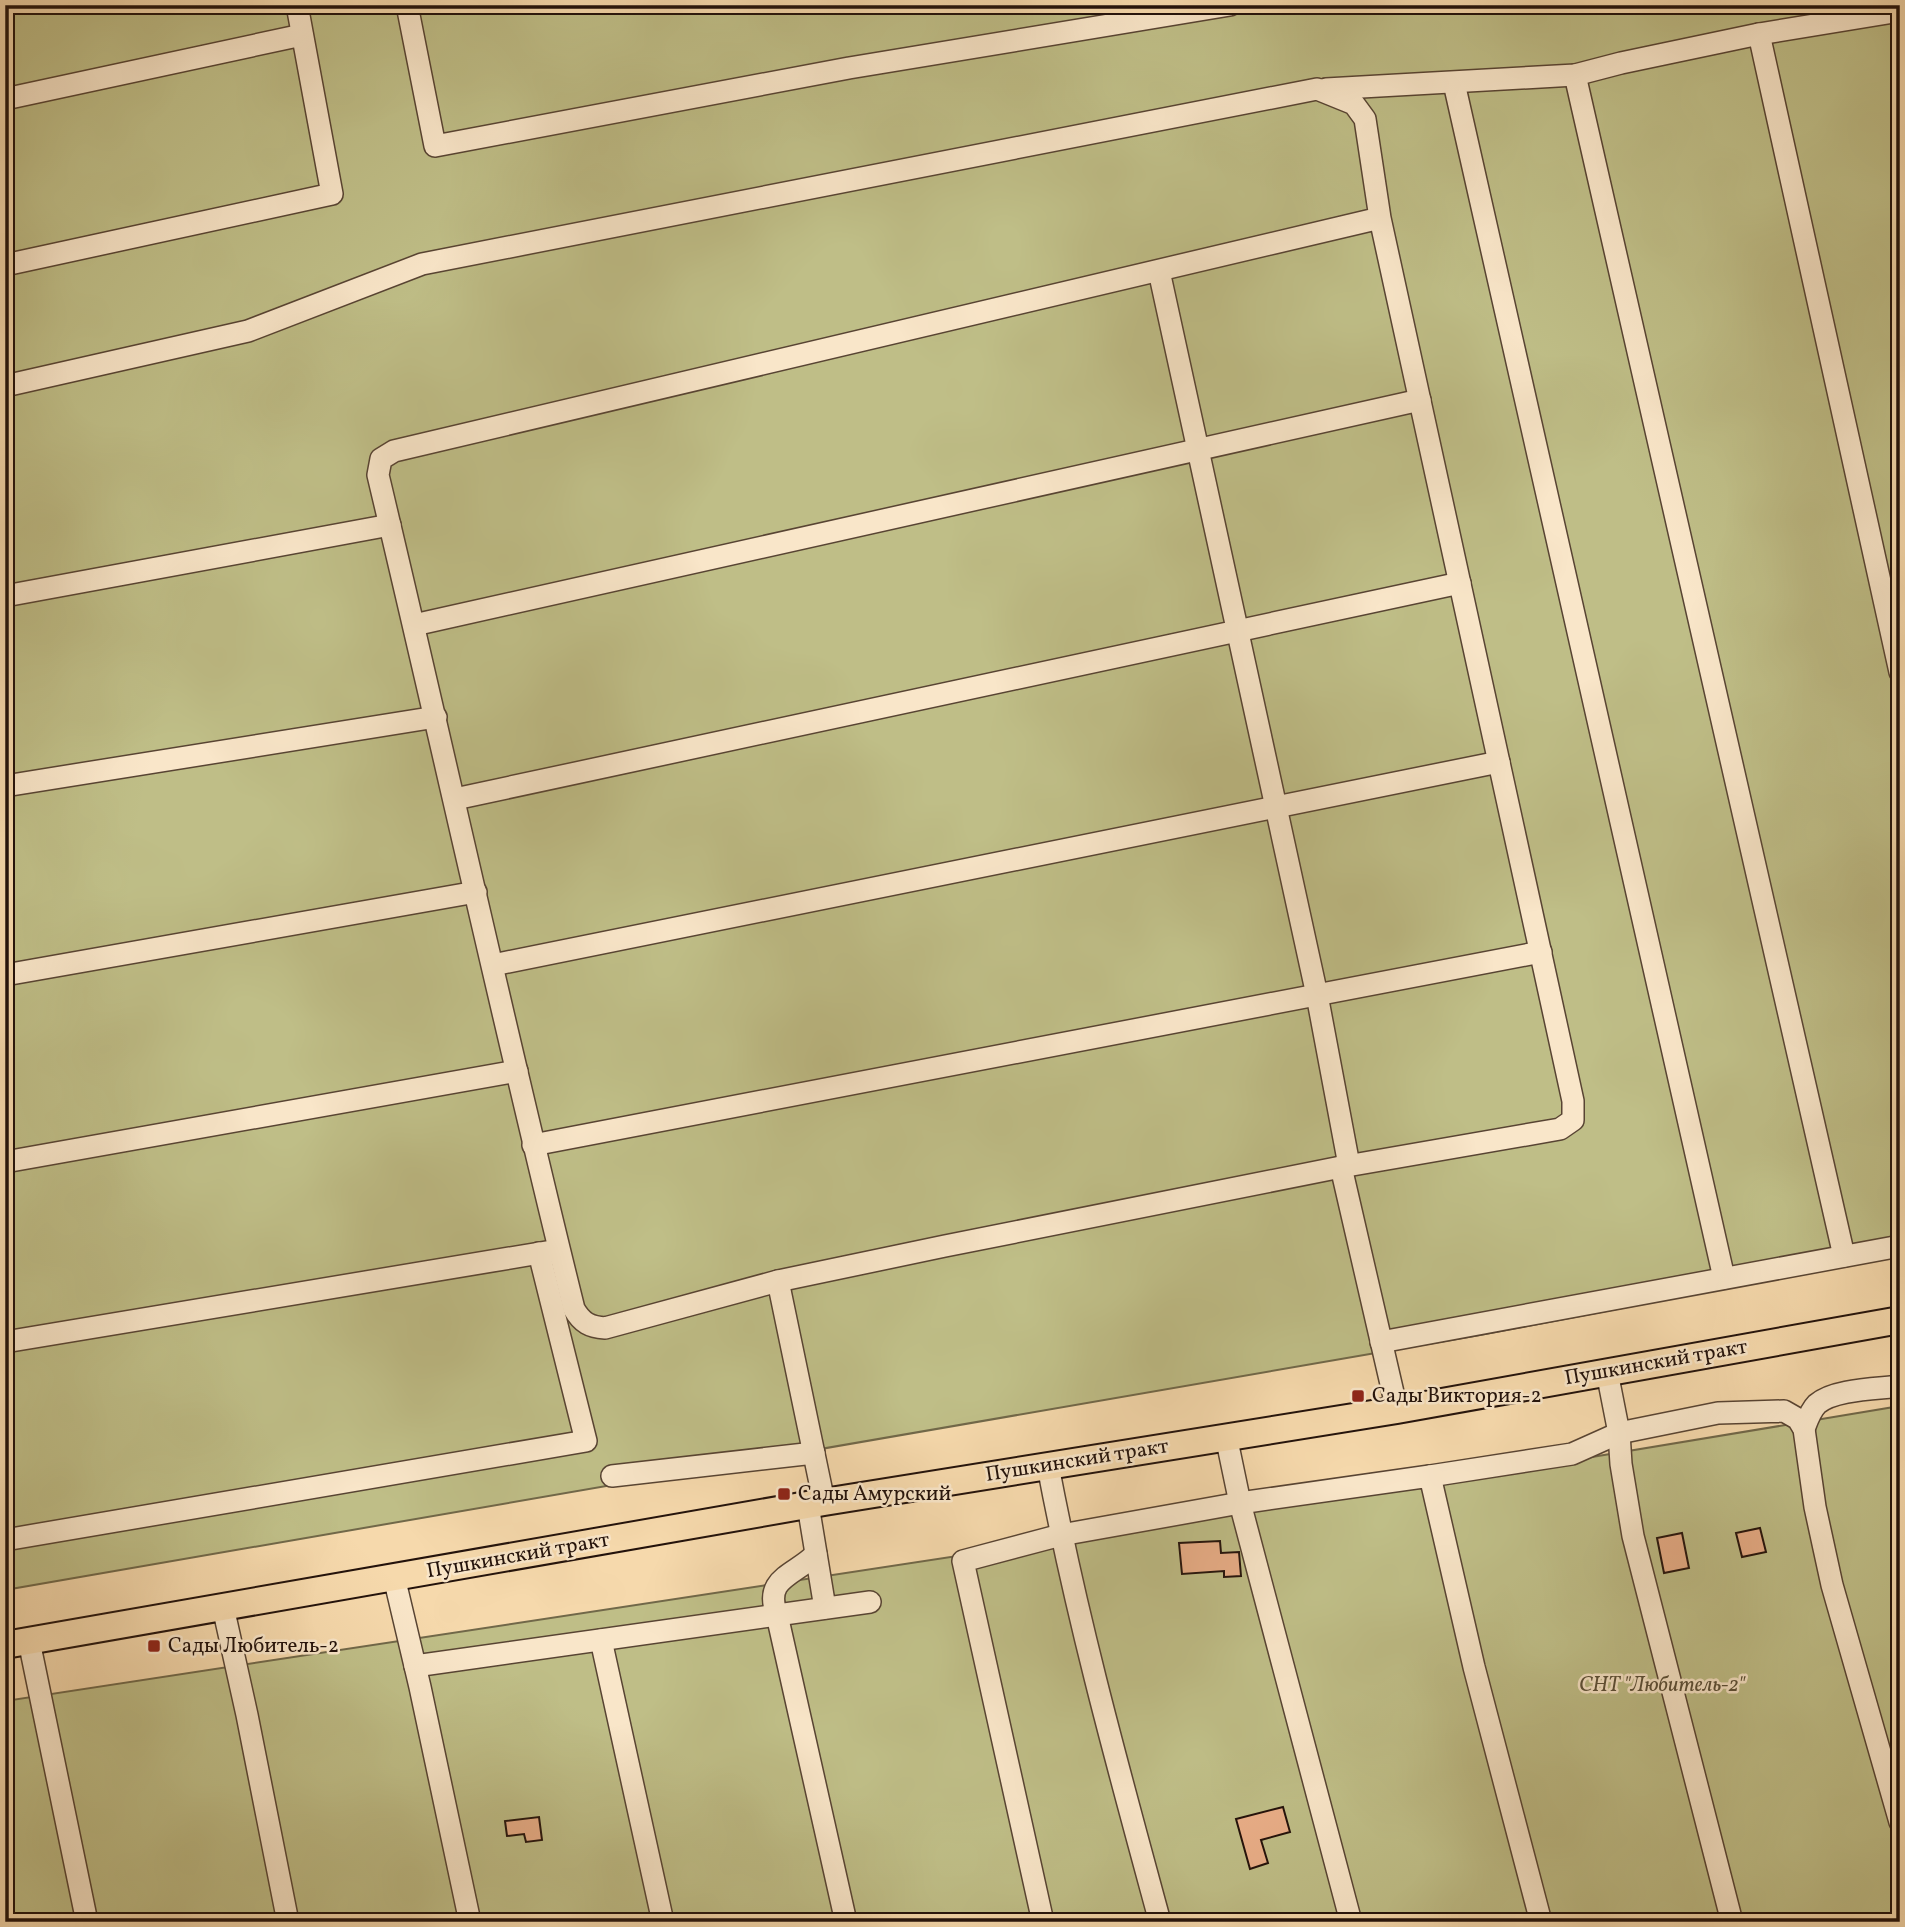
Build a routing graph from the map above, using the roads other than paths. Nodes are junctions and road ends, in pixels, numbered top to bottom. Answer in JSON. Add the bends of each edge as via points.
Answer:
{"nodes":[{"id":1,"x":297,"y":5,"type":"edge"},
{"id":2,"x":407,"y":5,"type":"edge"},
{"id":3,"x":1230,"y":5,"type":"edge"},
{"id":4,"x":1900,"y":11,"type":"edge"},
{"id":5,"x":1759,"y":34,"type":"junction"},
{"id":6,"x":302,"y":35,"type":"junction"},
{"id":7,"x":1575,"y":75,"type":"junction"},
{"id":8,"x":1454,"y":83,"type":"junction"},
{"id":9,"x":1317,"y":89,"type":"junction"},
{"id":10,"x":5,"y":99,"type":"edge"},
{"id":11,"x":1380,"y":218,"type":"junction"},
{"id":12,"x":5,"y":265,"type":"edge"},
{"id":13,"x":1159,"y":271,"type":"junction"},
{"id":14,"x":5,"y":386,"type":"edge"},
{"id":15,"x":1420,"y":400,"type":"junction"},
{"id":16,"x":1199,"y":450,"type":"junction"},
{"id":17,"x":390,"y":525,"type":"junction"},
{"id":18,"x":1460,"y":583,"type":"junction"},
{"id":19,"x":5,"y":596,"type":"edge"},
{"id":20,"x":414,"y":625,"type":"junction"},
{"id":21,"x":1237,"y":631,"type":"junction"},
{"id":22,"x":1900,"y":672,"type":"edge"},
{"id":23,"x":436,"y":717,"type":"junction"},
{"id":24,"x":1499,"y":762,"type":"junction"},
{"id":25,"x":5,"y":786,"type":"edge"},
{"id":26,"x":455,"y":799,"type":"junction"},
{"id":27,"x":1276,"y":807,"type":"junction"},
{"id":28,"x":476,"y":892,"type":"junction"},
{"id":29,"x":1541,"y":952,"type":"junction"},
{"id":30,"x":492,"y":965,"type":"junction"},
{"id":31,"x":5,"y":975,"type":"edge"},
{"id":32,"x":1317,"y":995,"type":"junction"},
{"id":33,"x":517,"y":1071,"type":"junction"},
{"id":34,"x":533,"y":1145,"type":"junction"},
{"id":35,"x":5,"y":1161,"type":"edge"},
{"id":36,"x":1345,"y":1166,"type":"junction"},
{"id":37,"x":1900,"y":1246,"type":"edge"},
{"id":38,"x":549,"y":1251,"type":"junction"},
{"id":39,"x":1844,"y":1256,"type":"junction"},
{"id":40,"x":1724,"y":1278,"type":"junction"},
{"id":41,"x":778,"y":1282,"type":"junction"},
{"id":42,"x":1900,"y":1320,"type":"edge"},
{"id":43,"x":5,"y":1342,"type":"edge"},
{"id":44,"x":1381,"y":1342,"type":"junction"},
{"id":45,"x":1607,"y":1372,"type":"junction"},
{"id":46,"x":1900,"y":1386,"type":"edge"},
{"id":47,"x":1397,"y":1410,"type":"junction"},
{"id":48,"x":1804,"y":1429,"type":"junction"},
{"id":49,"x":1619,"y":1433,"type":"junction"},
{"id":50,"x":1226,"y":1437,"type":"junction"},
{"id":51,"x":814,"y":1453,"type":"junction"},
{"id":52,"x":1048,"y":1466,"type":"junction"},
{"id":53,"x":612,"y":1476,"type":"dead end"},
{"id":54,"x":1430,"y":1476,"type":"junction"},
{"id":55,"x":1240,"y":1503,"type":"junction"},
{"id":56,"x":816,"y":1504,"type":"junction"},
{"id":57,"x":1061,"y":1535,"type":"junction"},
{"id":58,"x":5,"y":1540,"type":"edge"},
{"id":59,"x":816,"y":1554,"type":"junction"},
{"id":60,"x":394,"y":1577,"type":"junction"},
{"id":61,"x":870,"y":1602,"type":"dead end"},
{"id":62,"x":223,"y":1607,"type":"junction"},
{"id":63,"x":825,"y":1608,"type":"junction"},
{"id":64,"x":777,"y":1615,"type":"junction"},
{"id":65,"x":601,"y":1640,"type":"junction"},
{"id":66,"x":17,"y":1643,"type":"edge"},
{"id":67,"x":415,"y":1666,"type":"junction"},
{"id":68,"x":1900,"y":1822,"type":"edge"},
{"id":69,"x":87,"y":1922,"type":"edge"},
{"id":70,"x":288,"y":1922,"type":"edge"},
{"id":71,"x":470,"y":1922,"type":"edge"},
{"id":72,"x":663,"y":1922,"type":"edge"},
{"id":73,"x":846,"y":1922,"type":"edge"},
{"id":74,"x":1043,"y":1922,"type":"edge"},
{"id":75,"x":1160,"y":1922,"type":"edge"},
{"id":76,"x":1351,"y":1922,"type":"edge"},
{"id":77,"x":1541,"y":1922,"type":"edge"},
{"id":78,"x":1732,"y":1922,"type":"edge"}],
"edges":[{"from":1,"to":6,"type":"lane"},
{"from":2,"to":3,"type":"lane","via":[[435,146],[849,68]]},
{"from":4,"to":5,"type":"lane"},
{"from":5,"to":7,"type":"lane"},
{"from":5,"to":22,"type":"lane"},
{"from":6,"to":10,"type":"lane"},
{"from":6,"to":12,"type":"lane","via":[[332,194]]},
{"from":7,"to":8,"type":"lane"},
{"from":7,"to":39,"type":"lane"},
{"from":8,"to":9,"type":"lane"},
{"from":8,"to":40,"type":"lane"},
{"from":9,"to":11,"type":"lane","via":[[1354,104],[1365,119]]},
{"from":9,"to":14,"type":"lane","via":[[422,264],[248,331]]},
{"from":11,"to":13,"type":"lane"},
{"from":11,"to":15,"type":"lane"},
{"from":13,"to":16,"type":"lane"},
{"from":13,"to":17,"type":"lane","via":[[394,451],[381,459],[378,475]]},
{"from":15,"to":16,"type":"lane"},
{"from":15,"to":18,"type":"lane"},
{"from":16,"to":20,"type":"lane"},
{"from":16,"to":21,"type":"lane"},
{"from":17,"to":19,"type":"lane"},
{"from":17,"to":20,"type":"lane"},
{"from":18,"to":21,"type":"lane"},
{"from":18,"to":24,"type":"lane"},
{"from":20,"to":23,"type":"lane"},
{"from":21,"to":26,"type":"lane"},
{"from":21,"to":27,"type":"lane"},
{"from":23,"to":25,"type":"lane"},
{"from":23,"to":26,"type":"lane"},
{"from":24,"to":27,"type":"lane"},
{"from":24,"to":29,"type":"lane"},
{"from":26,"to":28,"type":"lane"},
{"from":27,"to":30,"type":"lane"},
{"from":27,"to":32,"type":"lane"},
{"from":28,"to":30,"type":"lane"},
{"from":28,"to":31,"type":"lane"},
{"from":29,"to":32,"type":"lane"},
{"from":29,"to":36,"type":"lane","via":[[1573,1101],[1573,1120],[1560,1129]]},
{"from":30,"to":33,"type":"lane"},
{"from":32,"to":34,"type":"lane"},
{"from":32,"to":36,"type":"lane"},
{"from":33,"to":34,"type":"lane"},
{"from":33,"to":35,"type":"lane"},
{"from":34,"to":38,"type":"lane"},
{"from":36,"to":41,"type":"lane"},
{"from":36,"to":44,"type":"lane"},
{"from":37,"to":39,"type":"lane"},
{"from":38,"to":41,"type":"lane","via":[[580,1320],[592,1327],[606,1328]]},
{"from":38,"to":43,"type":"lane"},
{"from":38,"to":58,"type":"lane","via":[[586,1441]]},
{"from":39,"to":40,"type":"lane"},
{"from":40,"to":44,"type":"lane"},
{"from":41,"to":51,"type":"lane"},
{"from":42,"to":45,"type":"main road","name":"Пушкинский тракт"},
{"from":44,"to":47,"type":"lane"},
{"from":45,"to":47,"type":"main road","name":"Пушкинский тракт"},
{"from":45,"to":49,"type":"lane"},
{"from":46,"to":48,"type":"lane","via":[[1834,1395],[1817,1405]]},
{"from":47,"to":50,"type":"main road","name":"Пушкинский тракт"},
{"from":48,"to":49,"type":"lane","via":[[1784,1411],[1762,1411],[1718,1413]]},
{"from":48,"to":68,"type":"lane","via":[[1832,1585]]},
{"from":49,"to":54,"type":"lane","via":[[1572,1454]]},
{"from":49,"to":78,"type":"lane","via":[[1633,1535]]},
{"from":50,"to":52,"type":"main road","name":"Пушкинский тракт"},
{"from":50,"to":55,"type":"lane"},
{"from":51,"to":53,"type":"lane"},
{"from":51,"to":56,"type":"lane"},
{"from":52,"to":56,"type":"main road","name":"Пушкинский тракт"},
{"from":52,"to":57,"type":"lane"},
{"from":54,"to":55,"type":"lane"},
{"from":54,"to":77,"type":"lane"},
{"from":55,"to":57,"type":"lane"},
{"from":55,"to":76,"type":"lane"},
{"from":56,"to":59,"type":"lane"},
{"from":56,"to":60,"type":"main road","name":"Пушкинский тракт"},
{"from":57,"to":74,"type":"lane","via":[[963,1561]]},
{"from":57,"to":75,"type":"lane"},
{"from":59,"to":63,"type":"lane"},
{"from":59,"to":64,"type":"lane","via":[[776,1586],[772,1600]]},
{"from":60,"to":62,"type":"main road","name":"Пушкинский тракт"},
{"from":60,"to":67,"type":"lane"},
{"from":61,"to":63,"type":"lane"},
{"from":62,"to":66,"type":"main road","name":"Пушкинский тракт"},
{"from":62,"to":70,"type":"lane"},
{"from":63,"to":64,"type":"lane"},
{"from":64,"to":65,"type":"lane"},
{"from":64,"to":73,"type":"lane"},
{"from":65,"to":67,"type":"lane"},
{"from":65,"to":72,"type":"lane"},
{"from":66,"to":69,"type":"lane"},
{"from":67,"to":71,"type":"lane"}]}
